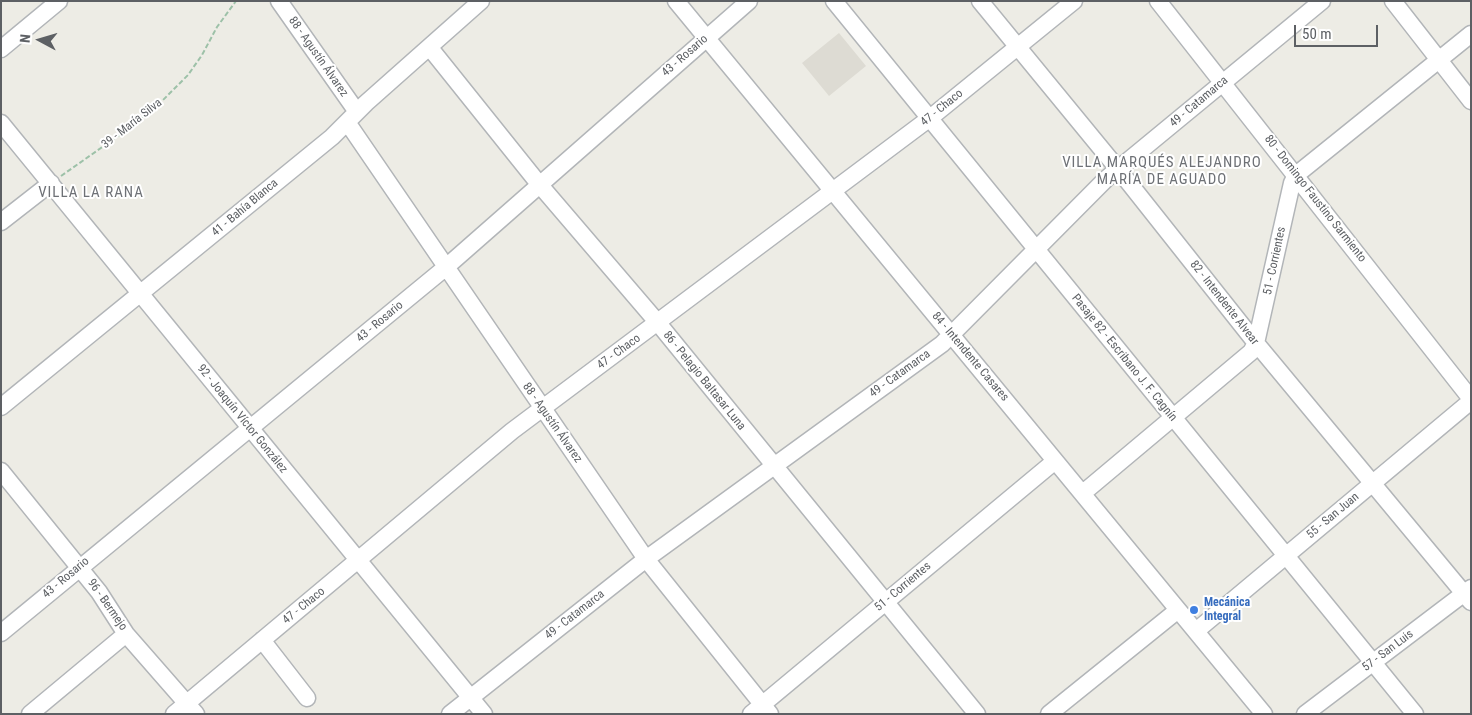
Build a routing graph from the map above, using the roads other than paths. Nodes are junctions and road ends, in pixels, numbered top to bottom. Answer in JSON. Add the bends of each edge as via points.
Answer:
{"nodes":[{"id":1,"x":59,"y":1,"type":"edge"},
{"id":2,"x":279,"y":1,"type":"edge"},
{"id":3,"x":676,"y":1,"type":"edge"},
{"id":4,"x":750,"y":1,"type":"edge"},
{"id":5,"x":834,"y":1,"type":"edge"},
{"id":6,"x":980,"y":1,"type":"edge"},
{"id":7,"x":1074,"y":1,"type":"edge"},
{"id":8,"x":1158,"y":1,"type":"edge"},
{"id":9,"x":1322,"y":1,"type":"edge"},
{"id":10,"x":1393,"y":1,"type":"edge"},
{"id":11,"x":477,"y":2,"type":"edge"},
{"id":12,"x":1471,"y":34,"type":"edge"},
{"id":13,"x":705,"y":38,"type":"junction"},
{"id":14,"x":1017,"y":47,"type":"junction"},
{"id":15,"x":1,"y":48,"type":"edge"},
{"id":16,"x":430,"y":48,"type":"junction"},
{"id":17,"x":1439,"y":60,"type":"junction"},
{"id":18,"x":1223,"y":82,"type":"junction"},
{"id":19,"x":1471,"y":100,"type":"edge"},
{"id":20,"x":352,"y":117,"type":"junction"},
{"id":21,"x":930,"y":118,"type":"junction"},
{"id":22,"x":1,"y":123,"type":"edge"},
{"id":23,"x":1118,"y":169,"type":"junction"},
{"id":24,"x":1296,"y":175,"type":"junction"},
{"id":25,"x":51,"y":183,"type":"junction"},
{"id":26,"x":539,"y":184,"type":"junction"},
{"id":27,"x":832,"y":192,"type":"junction"},
{"id":28,"x":1,"y":222,"type":"edge"},
{"id":29,"x":1036,"y":249,"type":"junction"},
{"id":30,"x":445,"y":268,"type":"junction"},
{"id":31,"x":141,"y":294,"type":"junction"},
{"id":32,"x":658,"y":323,"type":"junction"},
{"id":33,"x":951,"y":335,"type":"junction"},
{"id":34,"x":1256,"y":343,"type":"junction"},
{"id":35,"x":1471,"y":400,"type":"edge"},
{"id":36,"x":1,"y":407,"type":"edge"},
{"id":37,"x":542,"y":408,"type":"junction"},
{"id":38,"x":1173,"y":418,"type":"junction"},
{"id":39,"x":250,"y":430,"type":"junction"},
{"id":40,"x":1055,"y":461,"type":"junction"},
{"id":41,"x":772,"y":466,"type":"junction"},
{"id":42,"x":1,"y":472,"type":"edge"},
{"id":43,"x":1372,"y":484,"type":"junction"},
{"id":44,"x":1082,"y":493,"type":"junction"},
{"id":45,"x":1285,"y":556,"type":"junction"},
{"id":46,"x":646,"y":559,"type":"junction"},
{"id":47,"x":359,"y":560,"type":"junction"},
{"id":48,"x":79,"y":567,"type":"junction"},
{"id":49,"x":1468,"y":594,"type":"edge"},
{"id":50,"x":886,"y":602,"type":"junction"},
{"id":51,"x":1178,"y":610,"type":"junction"},
{"id":52,"x":1196,"y":631,"type":"junction"},
{"id":53,"x":1,"y":633,"type":"edge"},
{"id":54,"x":126,"y":634,"type":"junction"},
{"id":55,"x":262,"y":640,"type":"junction"},
{"id":56,"x":1373,"y":661,"type":"junction"},
{"id":57,"x":470,"y":697,"type":"junction"},
{"id":58,"x":307,"y":698,"type":"dead end"},
{"id":59,"x":191,"y":708,"type":"edge"},
{"id":60,"x":761,"y":711,"type":"edge"},
{"id":61,"x":30,"y":714,"type":"edge"},
{"id":62,"x":174,"y":714,"type":"edge"},
{"id":63,"x":450,"y":714,"type":"edge"},
{"id":64,"x":484,"y":714,"type":"edge"},
{"id":65,"x":977,"y":714,"type":"edge"},
{"id":66,"x":1049,"y":714,"type":"edge"},
{"id":67,"x":1264,"y":714,"type":"edge"},
{"id":68,"x":1305,"y":714,"type":"edge"},
{"id":69,"x":1415,"y":714,"type":"edge"}],
"edges":[{"from":1,"to":15,"type":"street"},
{"from":2,"to":20,"type":"street","name":"88 - Agustín Álvarez"},
{"from":3,"to":13,"type":"street","name":"84 - Intendente Casares"},
{"from":4,"to":13,"type":"street","name":"43 - Rosario"},
{"from":5,"to":21,"type":"street","name":"Pasaje 82 - Escribano J. F. Cagnín"},
{"from":6,"to":14,"type":"street","name":"82 - Intendente Alvear"},
{"from":7,"to":14,"type":"street","name":"47 - Chaco"},
{"from":8,"to":18,"type":"street","name":"80 - Domingo Faustino Sarmiento"},
{"from":9,"to":18,"type":"street","name":"49 - Catamarca"},
{"from":10,"to":17,"type":"street"},
{"from":11,"to":16,"type":"street","name":"41 - Bahía Blanca"},
{"from":12,"to":17,"type":"street"},
{"from":13,"to":26,"type":"street","name":"43 - Rosario"},
{"from":13,"to":27,"type":"street","name":"84 - Intendente Casares"},
{"from":14,"to":21,"type":"street","name":"47 - Chaco"},
{"from":14,"to":23,"type":"street","name":"82 - Intendente Alvear"},
{"from":16,"to":20,"type":"street","name":"41 - Bahía Blanca"},
{"from":16,"to":26,"type":"street","name":"86 - Pelagio Baltasar Luna"},
{"from":17,"to":19,"type":"street"},
{"from":17,"to":24,"type":"street"},
{"from":18,"to":23,"type":"street","name":"49 - Catamarca"},
{"from":18,"to":24,"type":"street","name":"80 - Domingo Faustino Sarmiento"},
{"from":20,"to":30,"type":"street","name":"88 - Agustín Álvarez"},
{"from":20,"to":31,"type":"street","name":"41 - Bahía Blanca"},
{"from":21,"to":27,"type":"street","name":"47 - Chaco"},
{"from":21,"to":29,"type":"street","name":"Pasaje 82 - Escribano J. F. Cagnín"},
{"from":22,"to":25,"type":"street","name":"92 - Joaquín Víctor González"},
{"from":23,"to":29,"type":"street","name":"49 - Catamarca"},
{"from":23,"to":34,"type":"street","name":"82 - Intendente Alvear"},
{"from":24,"to":34,"type":"street","name":"51 - Corrientes"},
{"from":24,"to":35,"type":"street","name":"80 - Domingo Faustino Sarmiento"},
{"from":25,"to":28,"type":"street"},
{"from":25,"to":31,"type":"street","name":"92 - Joaquín Víctor González"},
{"from":26,"to":30,"type":"street","name":"43 - Rosario"},
{"from":26,"to":32,"type":"street","name":"86 - Pelagio Baltasar Luna"},
{"from":27,"to":32,"type":"street","name":"47 - Chaco"},
{"from":27,"to":33,"type":"street","name":"84 - Intendente Casares"},
{"from":29,"to":33,"type":"street","name":"49 - Catamarca"},
{"from":29,"to":38,"type":"street","name":"Pasaje 82 - Escribano J. F. Cagnín"},
{"from":30,"to":37,"type":"street","name":"88 - Agustín Álvarez"},
{"from":30,"to":39,"type":"street","name":"43 - Rosario"},
{"from":31,"to":36,"type":"street","name":"41 - Bahía Blanca"},
{"from":31,"to":39,"type":"street","name":"92 - Joaquín Víctor González"},
{"from":32,"to":37,"type":"street","name":"47 - Chaco"},
{"from":32,"to":41,"type":"street","name":"86 - Pelagio Baltasar Luna"},
{"from":33,"to":40,"type":"street","name":"84 - Intendente Casares"},
{"from":33,"to":41,"type":"street","name":"49 - Catamarca"},
{"from":34,"to":38,"type":"street","name":"51 - Corrientes","via":[[1251,352]]},
{"from":34,"to":43,"type":"street","name":"82 - Intendente Alvear"},
{"from":35,"to":43,"type":"street","name":"55 - San Juan"},
{"from":37,"to":46,"type":"street","name":"88 - Agustín Álvarez"},
{"from":37,"to":47,"type":"street","name":"47 - Chaco"},
{"from":38,"to":44,"type":"street","name":"51 - Corrientes"},
{"from":38,"to":45,"type":"street","name":"Pasaje 82 - Escribano J. F. Cagnín"},
{"from":39,"to":47,"type":"street","name":"92 - Joaquín Víctor González"},
{"from":39,"to":48,"type":"street","name":"43 - Rosario"},
{"from":40,"to":44,"type":"street","name":"84 - Intendente Casares"},
{"from":40,"to":50,"type":"street","name":"51 - Corrientes"},
{"from":41,"to":46,"type":"street","name":"49 - Catamarca"},
{"from":41,"to":50,"type":"street","name":"86 - Pelagio Baltasar Luna"},
{"from":42,"to":48,"type":"street","name":"96 - Bermejo"},
{"from":43,"to":45,"type":"street","name":"55 - San Juan"},
{"from":43,"to":49,"type":"street","name":"82 - Intendente Alvear"},
{"from":44,"to":51,"type":"street","name":"84 - Intendente Casares"},
{"from":45,"to":52,"type":"street","name":"55 - San Juan"},
{"from":45,"to":56,"type":"street","name":"Pasaje 82 - Escribano J. F. Cagnín"},
{"from":46,"to":57,"type":"street","name":"49 - Catamarca"},
{"from":46,"to":60,"type":"street","name":"88 - Agustín Álvarez"},
{"from":47,"to":55,"type":"street","name":"47 - Chaco"},
{"from":47,"to":57,"type":"street","name":"92 - Joaquín Víctor González"},
{"from":48,"to":53,"type":"street","name":"43 - Rosario"},
{"from":48,"to":54,"type":"street","name":"96 - Bermejo"},
{"from":49,"to":56,"type":"street","name":"57 - San Luis"},
{"from":50,"to":60,"type":"street","name":"51 - Corrientes"},
{"from":50,"to":65,"type":"street","name":"86 - Pelagio Baltasar Luna"},
{"from":51,"to":52,"type":"street","name":"84 - Intendente Casares"},
{"from":51,"to":66,"type":"street"},
{"from":52,"to":67,"type":"street","name":"84 - Intendente Casares"},
{"from":54,"to":59,"type":"street","name":"96 - Bermejo"},
{"from":54,"to":61,"type":"street"},
{"from":55,"to":58,"type":"street"},
{"from":55,"to":59,"type":"street","name":"47 - Chaco"},
{"from":56,"to":68,"type":"street","name":"57 - San Luis"},
{"from":56,"to":69,"type":"street","name":"Pasaje 82 - Escribano J. F. Cagnín"},
{"from":57,"to":63,"type":"street","name":"49 - Catamarca"},
{"from":57,"to":64,"type":"street","name":"92 - Joaquín Víctor González"},
{"from":59,"to":62,"type":"street","name":"47 - Chaco"}]}
